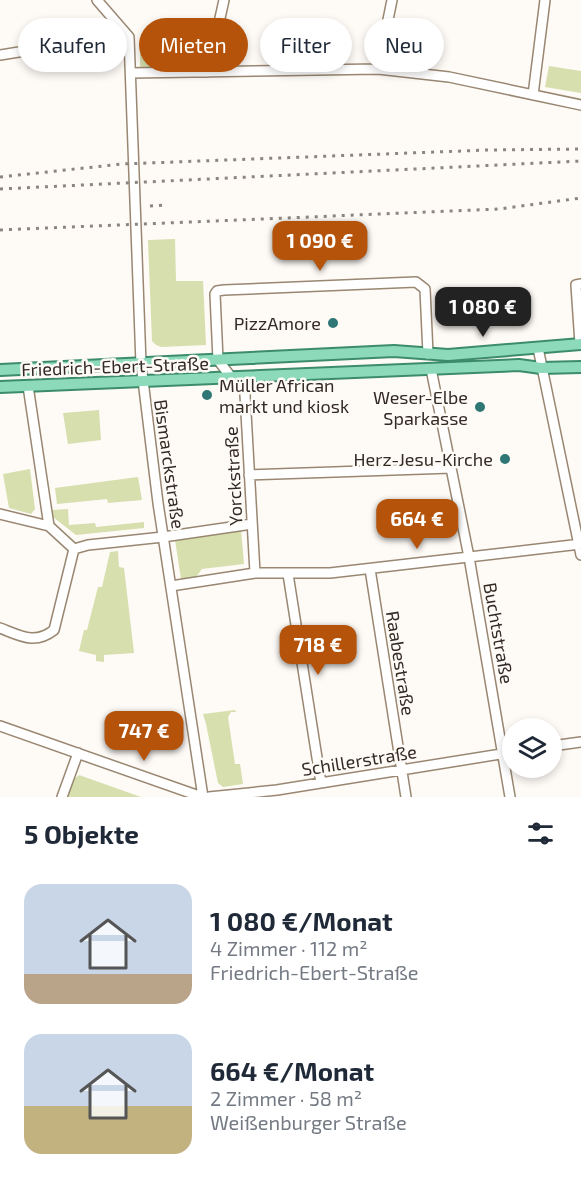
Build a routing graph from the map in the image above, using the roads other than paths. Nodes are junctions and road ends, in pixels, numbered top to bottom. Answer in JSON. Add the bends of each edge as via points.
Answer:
{"nodes":[{"id":1,"x":97,"y":0,"type":"edge"},
{"id":2,"x":224,"y":0,"type":"edge"},
{"id":3,"x":392,"y":0,"type":"edge"},
{"id":4,"x":545,"y":0,"type":"edge"},
{"id":5,"x":220,"y":18,"type":"edge"},
{"id":6,"x":388,"y":18,"type":"edge"},
{"id":7,"x":129,"y":38,"type":"junction"},
{"id":8,"x":0,"y":55,"type":"edge"},
{"id":9,"x":364,"y":69,"type":"edge"},
{"id":10,"x":248,"y":71,"type":"edge"},
{"id":11,"x":208,"y":72,"type":"edge"},
{"id":12,"x":408,"y":72,"type":"edge"},
{"id":13,"x":131,"y":73,"type":"junction"},
{"id":14,"x":533,"y":94,"type":"junction"},
{"id":15,"x":581,"y":105,"type":"edge"},
{"id":16,"x":581,"y":284,"type":"edge"},
{"id":17,"x":580,"y":344,"type":"edge"},
{"id":18,"x":537,"y":348,"type":"junction"},
{"id":19,"x":429,"y":354,"type":"junction"},
{"id":20,"x":218,"y":360,"type":"junction"},
{"id":21,"x":141,"y":364,"type":"junction"},
{"id":22,"x":581,"y":367,"type":"edge"},
{"id":23,"x":541,"y":368,"type":"junction"},
{"id":24,"x":431,"y":369,"type":"junction"},
{"id":25,"x":0,"y":370,"type":"edge"},
{"id":26,"x":231,"y":377,"type":"junction"},
{"id":27,"x":244,"y":377,"type":"junction"},
{"id":28,"x":143,"y":381,"type":"junction"},
{"id":29,"x":28,"y":386,"type":"junction"},
{"id":30,"x":0,"y":387,"type":"edge"},
{"id":31,"x":451,"y":468,"type":"junction"},
{"id":32,"x":249,"y":475,"type":"junction"},
{"id":33,"x":0,"y":514,"type":"edge"},
{"id":34,"x":252,"y":524,"type":"junction"},
{"id":35,"x":49,"y":526,"type":"junction"},
{"id":36,"x":163,"y":537,"type":"junction"},
{"id":37,"x":580,"y":544,"type":"edge"},
{"id":38,"x":74,"y":549,"type":"junction"},
{"id":39,"x":581,"y":555,"type":"edge"},
{"id":40,"x":469,"y":558,"type":"junction"},
{"id":41,"x":370,"y":569,"type":"junction"},
{"id":42,"x":255,"y":573,"type":"junction"},
{"id":43,"x":288,"y":574,"type":"junction"},
{"id":44,"x":171,"y":586,"type":"junction"},
{"id":45,"x":0,"y":628,"type":"edge"},
{"id":46,"x":502,"y":723,"type":"edge"},
{"id":47,"x":0,"y":726,"type":"edge"},
{"id":48,"x":581,"y":742,"type":"edge"},
{"id":49,"x":562,"y":745,"type":"edge"},
{"id":50,"x":78,"y":753,"type":"junction"},
{"id":51,"x":502,"y":754,"type":"edge"},
{"id":52,"x":401,"y":770,"type":"junction"},
{"id":53,"x":509,"y":778,"type":"edge"},
{"id":54,"x":321,"y":783,"type":"junction"},
{"id":55,"x":305,"y":786,"type":"junction"},
{"id":56,"x":62,"y":797,"type":"edge"},
{"id":57,"x":202,"y":797,"type":"edge"},
{"id":58,"x":209,"y":797,"type":"edge"},
{"id":59,"x":307,"y":797,"type":"edge"},
{"id":60,"x":406,"y":797,"type":"edge"},
{"id":61,"x":510,"y":797,"type":"edge"}],
"edges":[{"from":1,"to":7,"type":"street"},
{"from":2,"to":5,"type":"street"},
{"from":3,"to":6,"type":"street"},
{"from":4,"to":14,"type":"street"},
{"from":7,"to":8,"type":"street"},
{"from":7,"to":13,"type":"street","name":"Bismarckstraße"},
{"from":9,"to":10,"type":"street"},
{"from":11,"to":13,"type":"street"},
{"from":12,"to":14,"type":"street","via":[[449,76]]},
{"from":13,"to":21,"type":"street","name":"Bismarckstraße"},
{"from":14,"to":15,"type":"street"},
{"from":16,"to":17,"type":"street","via":[[576,285]]},
{"from":17,"to":18,"type":"main road","name":"Friedrich-Ebert-Straße"},
{"from":18,"to":19,"type":"main road","name":"Friedrich-Ebert-Straße"},
{"from":18,"to":23,"type":"street"},
{"from":19,"to":20,"type":"main road","name":"Friedrich-Ebert-Straße","via":[[394,351]]},
{"from":19,"to":20,"type":"street","name":"Friedrich-Ebert-Straße","via":[[425,289],[416,282],[217,291]]},
{"from":19,"to":24,"type":"main road","name":"Friedrich-Ebert-Straße"},
{"from":20,"to":21,"type":"main road","name":"Friedrich-Ebert-Straße"},
{"from":20,"to":26,"type":"street","name":"Friedrich-Ebert-Straße"},
{"from":21,"to":25,"type":"main road","name":"Friedrich-Ebert-Straße"},
{"from":21,"to":28,"type":"street","name":"Bismarckstraße"},
{"from":22,"to":23,"type":"main road","name":"Friedrich-Ebert-Straße"},
{"from":23,"to":24,"type":"main road","name":"Friedrich-Ebert-Straße","via":[[519,365]]},
{"from":23,"to":37,"type":"street"},
{"from":24,"to":27,"type":"main road","name":"Friedrich-Ebert-Straße"},
{"from":24,"to":31,"type":"street","name":"Buchtstraße"},
{"from":26,"to":27,"type":"main road","name":"Friedrich-Ebert-Straße"},
{"from":26,"to":28,"type":"main road","name":"Friedrich-Ebert-Straße"},
{"from":27,"to":32,"type":"street","name":"Yorckstraße"},
{"from":28,"to":29,"type":"main road","name":"Friedrich-Ebert-Straße"},
{"from":28,"to":36,"type":"street","name":"Bismarckstraße"},
{"from":29,"to":30,"type":"main road","name":"Friedrich-Ebert-Straße"},
{"from":29,"to":35,"type":"street"},
{"from":31,"to":32,"type":"street"},
{"from":31,"to":40,"type":"street","name":"Buchtstraße"},
{"from":32,"to":34,"type":"street","name":"Yorckstraße"},
{"from":33,"to":35,"type":"street"},
{"from":34,"to":36,"type":"street"},
{"from":34,"to":42,"type":"street","name":"Yorckstraße"},
{"from":35,"to":38,"type":"street"},
{"from":36,"to":38,"type":"street"},
{"from":36,"to":44,"type":"street","name":"Bismarckstraße"},
{"from":37,"to":39,"type":"street"},
{"from":37,"to":40,"type":"street"},
{"from":38,"to":45,"type":"street","via":[[54,630],[44,638],[28,638]]},
{"from":40,"to":41,"type":"street"},
{"from":40,"to":46,"type":"street","name":"Buchtstraße"},
{"from":41,"to":43,"type":"street"},
{"from":41,"to":52,"type":"street","name":"Raabestraße"},
{"from":42,"to":43,"type":"street"},
{"from":42,"to":44,"type":"street"},
{"from":43,"to":54,"type":"street"},
{"from":44,"to":57,"type":"street","name":"Bismarckstraße"},
{"from":47,"to":50,"type":"street"},
{"from":48,"to":49,"type":"street"},
{"from":50,"to":56,"type":"street"},
{"from":50,"to":57,"type":"street"},
{"from":51,"to":52,"type":"street","name":"Schillerstraße"},
{"from":52,"to":54,"type":"street","name":"Schillerstraße"},
{"from":52,"to":60,"type":"street","name":"Raabestraße"},
{"from":53,"to":61,"type":"street","name":"Buchtstraße"},
{"from":54,"to":55,"type":"street","name":"Schillerstraße"},
{"from":55,"to":58,"type":"street","name":"Schillerstraße"},
{"from":55,"to":59,"type":"street"}]}
